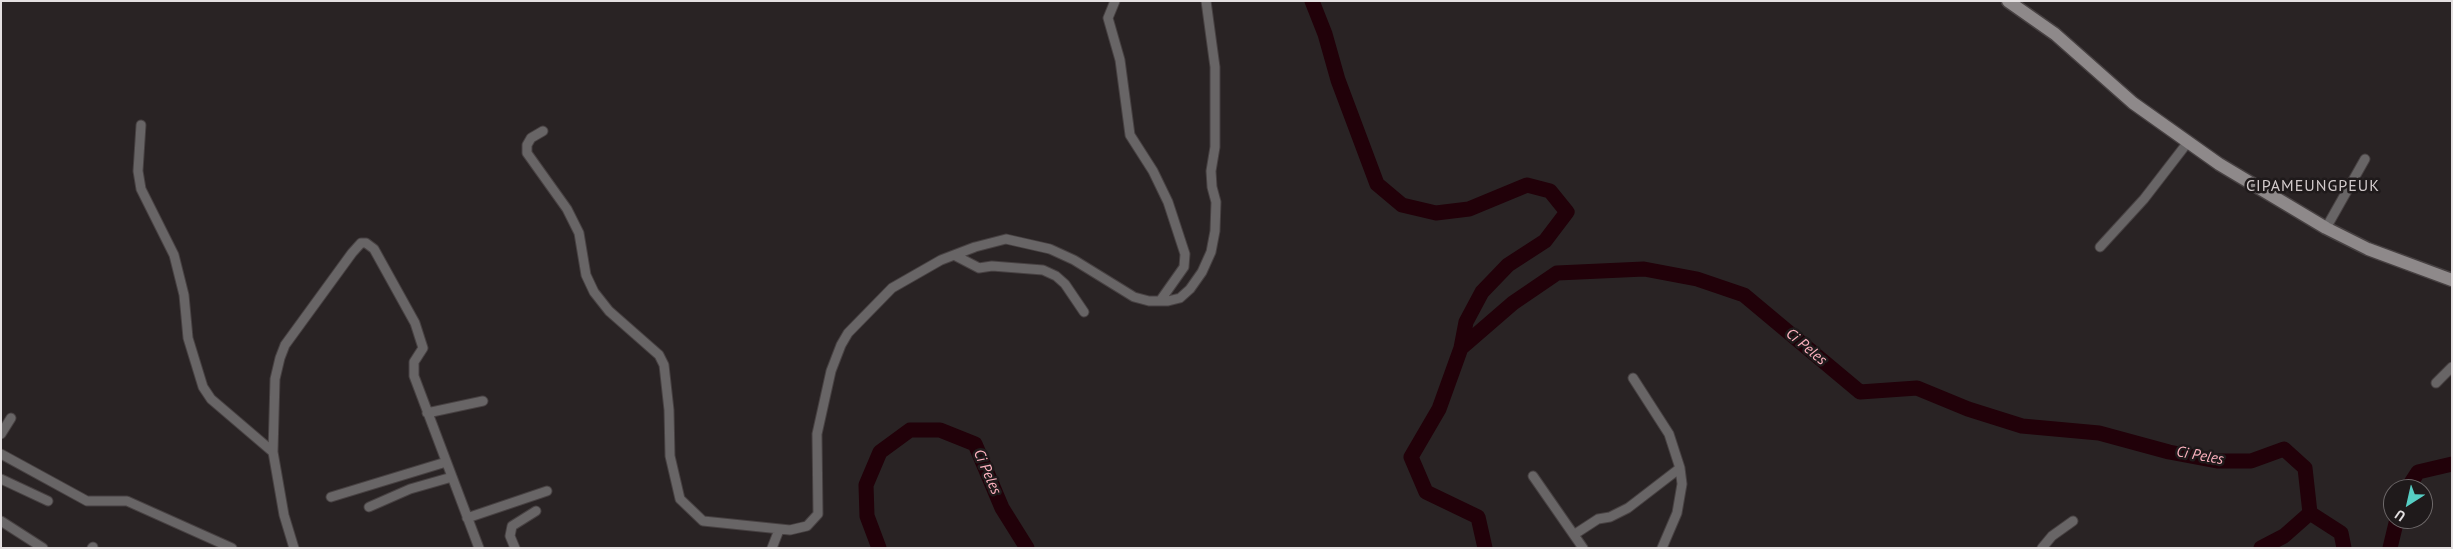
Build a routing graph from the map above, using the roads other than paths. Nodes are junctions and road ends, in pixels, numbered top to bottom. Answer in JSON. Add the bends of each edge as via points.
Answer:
{"nodes":[{"id":1,"x":1115,"y":1,"type":"edge"},
{"id":2,"x":1206,"y":1,"type":"edge"},
{"id":3,"x":2008,"y":1,"type":"edge"},
{"id":4,"x":142,"y":125,"type":"dead end"},
{"id":5,"x":543,"y":131,"type":"dead end"},
{"id":6,"x":2188,"y":142,"type":"junction"},
{"id":7,"x":2365,"y":159,"type":"dead end"},
{"id":8,"x":2326,"y":228,"type":"junction"},
{"id":9,"x":2100,"y":247,"type":"dead end"},
{"id":10,"x":954,"y":255,"type":"junction"},
{"id":11,"x":2452,"y":280,"type":"edge"},
{"id":12,"x":1160,"y":301,"type":"junction"},
{"id":13,"x":1084,"y":312,"type":"dead end"},
{"id":14,"x":2452,"y":367,"type":"edge"},
{"id":15,"x":1633,"y":378,"type":"dead end"},
{"id":16,"x":2436,"y":383,"type":"dead end"},
{"id":17,"x":483,"y":401,"type":"dead end"},
{"id":18,"x":427,"y":413,"type":"junction"},
{"id":19,"x":11,"y":418,"type":"dead end"},
{"id":20,"x":1,"y":434,"type":"edge"},
{"id":21,"x":273,"y":452,"type":"junction"},
{"id":22,"x":1,"y":454,"type":"edge"},
{"id":23,"x":446,"y":462,"type":"junction"},
{"id":24,"x":1680,"y":468,"type":"junction"},
{"id":25,"x":1533,"y":476,"type":"dead end"},
{"id":26,"x":452,"y":477,"type":"junction"},
{"id":27,"x":1,"y":480,"type":"edge"},
{"id":28,"x":547,"y":491,"type":"dead end"},
{"id":29,"x":332,"y":497,"type":"dead end"},
{"id":30,"x":48,"y":501,"type":"dead end"},
{"id":31,"x":369,"y":507,"type":"dead end"},
{"id":32,"x":536,"y":511,"type":"dead end"},
{"id":33,"x":467,"y":518,"type":"junction"},
{"id":34,"x":1,"y":521,"type":"edge"},
{"id":35,"x":2073,"y":521,"type":"dead end"},
{"id":36,"x":779,"y":530,"type":"junction"},
{"id":37,"x":1575,"y":534,"type":"junction"},
{"id":38,"x":43,"y":548,"type":"edge"},
{"id":39,"x":232,"y":548,"type":"edge"},
{"id":40,"x":294,"y":548,"type":"edge"},
{"id":41,"x":479,"y":548,"type":"edge"},
{"id":42,"x":515,"y":548,"type":"edge"},
{"id":43,"x":772,"y":548,"type":"edge"},
{"id":44,"x":1583,"y":548,"type":"edge"},
{"id":45,"x":1662,"y":548,"type":"edge"},
{"id":46,"x":2042,"y":548,"type":"edge"}],
"edges":[{"from":1,"to":12,"type":"street","via":[[1108,18],[1120,60],[1130,135],[1168,202],[1185,254],[1184,267]]},
{"from":2,"to":12,"type":"street","via":[[1215,68],[1216,147],[1211,172],[1216,202],[1215,231],[1211,252],[1190,288],[1180,298]]},
{"from":3,"to":6,"type":"street","via":[[2055,34],[2133,103]]},
{"from":4,"to":21,"type":"street","via":[[138,171],[141,189],[174,255],[184,295],[188,338],[203,387],[211,399]]},
{"from":5,"to":36,"type":"street","via":[[531,138],[527,153],[567,209],[579,234],[586,275],[594,292],[664,364],[670,456],[680,499],[703,521]]},
{"from":6,"to":8,"type":"street"},
{"from":6,"to":9,"type":"street","via":[[2144,199]]},
{"from":7,"to":8,"type":"street"},
{"from":8,"to":11,"type":"street","via":[[2384,256]]},
{"from":10,"to":12,"type":"street","via":[[1006,239],[1024,242],[1050,248],[1134,297]]},
{"from":10,"to":13,"type":"street","via":[[979,268],[1043,270],[1065,284]]},
{"from":10,"to":36,"type":"street","via":[[892,288],[848,333],[832,371],[817,434],[818,514],[807,526]]},
{"from":14,"to":16,"type":"street"},
{"from":15,"to":24,"type":"street","via":[[1670,434]]},
{"from":17,"to":18,"type":"street"},
{"from":18,"to":21,"type":"street","via":[[413,367],[423,348],[415,323],[374,249],[361,243],[283,350],[275,379]]},
{"from":18,"to":23,"type":"street"},
{"from":19,"to":20,"type":"street"},
{"from":21,"to":40,"type":"street","via":[[284,515]]},
{"from":22,"to":39,"type":"street","via":[[87,501],[126,501]]},
{"from":23,"to":26,"type":"street"},
{"from":23,"to":29,"type":"street"},
{"from":24,"to":37,"type":"street","via":[[1628,508],[1598,519]]},
{"from":24,"to":45,"type":"street","via":[[1682,484],[1677,513]]},
{"from":25,"to":37,"type":"street"},
{"from":26,"to":31,"type":"street","via":[[410,489]]},
{"from":26,"to":33,"type":"street"},
{"from":27,"to":30,"type":"street"},
{"from":28,"to":33,"type":"street"},
{"from":32,"to":42,"type":"street","via":[[512,526],[510,536]]},
{"from":33,"to":41,"type":"street"},
{"from":34,"to":38,"type":"street"},
{"from":35,"to":46,"type":"street","via":[[2047,540]]},
{"from":36,"to":43,"type":"street"},
{"from":37,"to":44,"type":"street"}]}
